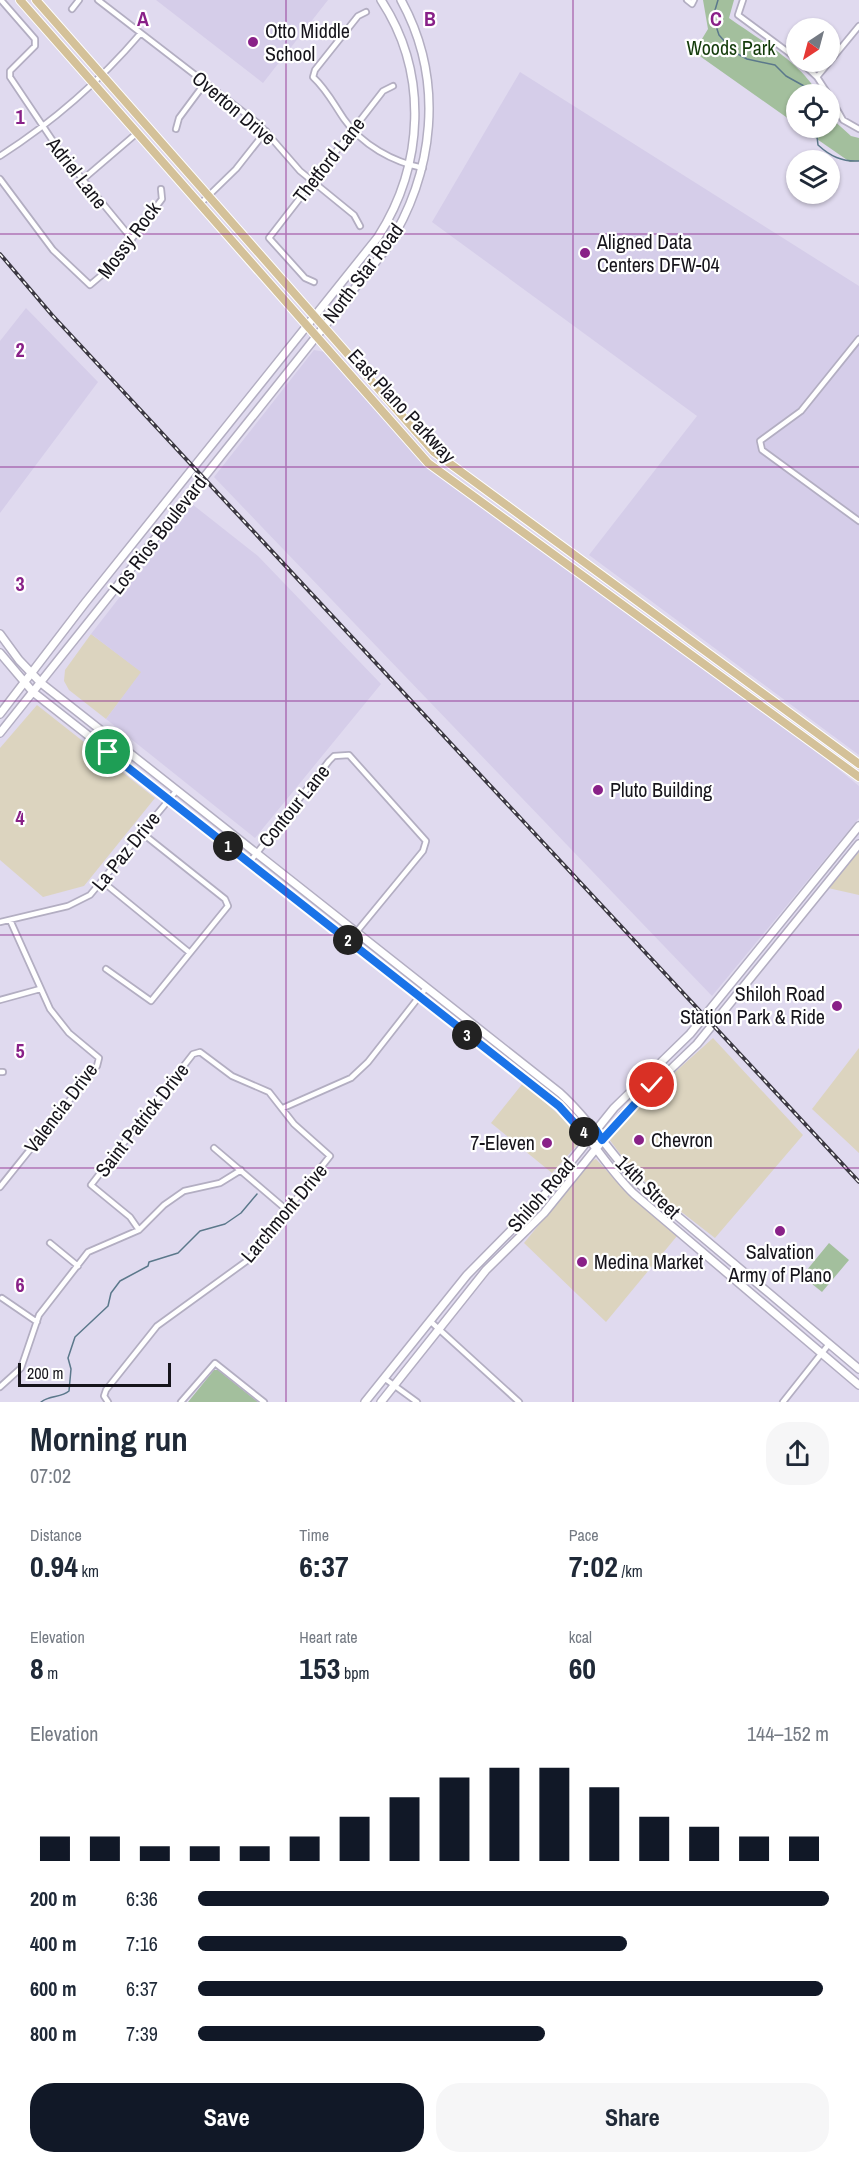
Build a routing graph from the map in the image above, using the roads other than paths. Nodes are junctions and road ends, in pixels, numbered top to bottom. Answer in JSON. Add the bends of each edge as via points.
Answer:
{"nodes":[{"id":1,"x":1,"y":0,"type":"edge"},
{"id":2,"x":20,"y":0,"type":"edge"},
{"id":3,"x":36,"y":0,"type":"edge"},
{"id":4,"x":79,"y":0,"type":"edge"},
{"id":5,"x":98,"y":0,"type":"edge"},
{"id":6,"x":381,"y":0,"type":"edge"},
{"id":7,"x":401,"y":0,"type":"edge"},
{"id":8,"x":687,"y":0,"type":"edge"},
{"id":9,"x":743,"y":0,"type":"edge"},
{"id":10,"x":693,"y":2,"type":"edge"},
{"id":11,"x":72,"y":9,"type":"dead end"},
{"id":12,"x":366,"y":12,"type":"dead end"},
{"id":13,"x":859,"y":26,"type":"edge"},
{"id":14,"x":140,"y":34,"type":"junction"},
{"id":15,"x":786,"y":51,"type":"edge"},
{"id":16,"x":812,"y":72,"type":"edge"},
{"id":17,"x":102,"y":76,"type":"junction"},
{"id":18,"x":817,"y":77,"type":"junction"},
{"id":19,"x":94,"y":83,"type":"junction"},
{"id":20,"x":205,"y":83,"type":"junction"},
{"id":21,"x":821,"y":84,"type":"edge"},
{"id":22,"x":393,"y":86,"type":"dead end"},
{"id":23,"x":840,"y":115,"type":"edge"},
{"id":24,"x":42,"y":129,"type":"junction"},
{"id":25,"x":176,"y":129,"type":"dead end"},
{"id":26,"x":859,"y":129,"type":"edge"},
{"id":27,"x":352,"y":130,"type":"junction"},
{"id":28,"x":266,"y":131,"type":"junction"},
{"id":29,"x":137,"y":133,"type":"junction"},
{"id":30,"x":0,"y":156,"type":"edge"},
{"id":31,"x":410,"y":166,"type":"junction"},
{"id":32,"x":423,"y":168,"type":"junction"},
{"id":33,"x":0,"y":178,"type":"edge"},
{"id":34,"x":81,"y":181,"type":"junction"},
{"id":35,"x":310,"y":181,"type":"junction"},
{"id":36,"x":161,"y":189,"type":"dead end"},
{"id":37,"x":209,"y":197,"type":"junction"},
{"id":38,"x":200,"y":204,"type":"junction"},
{"id":39,"x":360,"y":226,"type":"dead end"},
{"id":40,"x":384,"y":228,"type":"junction"},
{"id":41,"x":395,"y":235,"type":"junction"},
{"id":42,"x":132,"y":239,"type":"junction"},
{"id":43,"x":264,"y":260,"type":"junction"},
{"id":44,"x":256,"y":267,"type":"junction"},
{"id":45,"x":314,"y":282,"type":"dead end"},
{"id":46,"x":314,"y":316,"type":"junction"},
{"id":47,"x":307,"y":325,"type":"junction"},
{"id":48,"x":323,"y":327,"type":"junction"},
{"id":49,"x":315,"y":336,"type":"junction"},
{"id":50,"x":859,"y":339,"type":"edge"},
{"id":51,"x":246,"y":401,"type":"junction"},
{"id":52,"x":392,"y":405,"type":"junction"},
{"id":53,"x":257,"y":411,"type":"junction"},
{"id":54,"x":383,"y":413,"type":"junction"},
{"id":55,"x":451,"y":466,"type":"junction"},
{"id":56,"x":444,"y":477,"type":"junction"},
{"id":57,"x":524,"y":518,"type":"junction"},
{"id":58,"x":859,"y":521,"type":"edge"},
{"id":59,"x":517,"y":528,"type":"junction"},
{"id":60,"x":135,"y":542,"type":"junction"},
{"id":61,"x":146,"y":550,"type":"junction"},
{"id":62,"x":599,"y":572,"type":"junction"},
{"id":63,"x":592,"y":583,"type":"junction"},
{"id":64,"x":91,"y":596,"type":"junction"},
{"id":65,"x":104,"y":604,"type":"junction"},
{"id":66,"x":0,"y":633,"type":"edge"},
{"id":67,"x":0,"y":653,"type":"edge"},
{"id":68,"x":733,"y":671,"type":"junction"},
{"id":69,"x":32,"y":674,"type":"junction"},
{"id":70,"x":726,"y":681,"type":"junction"},
{"id":71,"x":41,"y":682,"type":"junction"},
{"id":72,"x":24,"y":684,"type":"junction"},
{"id":73,"x":33,"y":692,"type":"junction"},
{"id":74,"x":0,"y":714,"type":"edge"},
{"id":75,"x":794,"y":716,"type":"junction"},
{"id":76,"x":787,"y":725,"type":"junction"},
{"id":77,"x":0,"y":733,"type":"edge"},
{"id":78,"x":116,"y":742,"type":"junction"},
{"id":79,"x":108,"y":752,"type":"junction"},
{"id":80,"x":859,"y":764,"type":"edge"},
{"id":81,"x":859,"y":777,"type":"edge"},
{"id":82,"x":177,"y":790,"type":"junction"},
{"id":83,"x":169,"y":799,"type":"junction"},
{"id":84,"x":859,"y":826,"type":"edge"},
{"id":85,"x":142,"y":833,"type":"junction"},
{"id":86,"x":859,"y":844,"type":"edge"},
{"id":87,"x":256,"y":853,"type":"junction"},
{"id":88,"x":249,"y":862,"type":"junction"},
{"id":89,"x":822,"y":872,"type":"junction"},
{"id":90,"x":831,"y":879,"type":"junction"},
{"id":91,"x":103,"y":882,"type":"junction"},
{"id":92,"x":10,"y":920,"type":"junction"},
{"id":93,"x":0,"y":922,"type":"edge"},
{"id":94,"x":356,"y":932,"type":"junction"},
{"id":95,"x":349,"y":941,"type":"junction"},
{"id":96,"x":190,"y":953,"type":"junction"},
{"id":97,"x":106,"y":969,"type":"dead end"},
{"id":98,"x":426,"y":988,"type":"junction"},
{"id":99,"x":40,"y":990,"type":"junction"},
{"id":100,"x":419,"y":997,"type":"junction"},
{"id":101,"x":0,"y":1000,"type":"edge"},
{"id":102,"x":501,"y":1047,"type":"junction"},
{"id":103,"x":672,"y":1053,"type":"junction"},
{"id":104,"x":494,"y":1055,"type":"junction"},
{"id":105,"x":680,"y":1062,"type":"junction"},
{"id":106,"x":283,"y":1108,"type":"junction"},
{"id":107,"x":596,"y":1130,"type":"junction"},
{"id":108,"x":588,"y":1138,"type":"junction"},
{"id":109,"x":602,"y":1140,"type":"junction"},
{"id":110,"x":214,"y":1148,"type":"dead end"},
{"id":111,"x":595,"y":1149,"type":"junction"},
{"id":112,"x":241,"y":1170,"type":"junction"},
{"id":113,"x":1,"y":1183,"type":"edge"},
{"id":114,"x":536,"y":1204,"type":"junction"},
{"id":115,"x":288,"y":1211,"type":"junction"},
{"id":116,"x":544,"y":1213,"type":"junction"},
{"id":117,"x":682,"y":1220,"type":"junction"},
{"id":118,"x":675,"y":1228,"type":"junction"},
{"id":119,"x":139,"y":1230,"type":"junction"},
{"id":120,"x":50,"y":1243,"type":"dead end"},
{"id":121,"x":78,"y":1266,"type":"junction"},
{"id":122,"x":749,"y":1276,"type":"junction"},
{"id":123,"x":741,"y":1285,"type":"junction"},
{"id":124,"x":2,"y":1298,"type":"dead end"},
{"id":125,"x":430,"y":1321,"type":"junction"},
{"id":126,"x":37,"y":1322,"type":"junction"},
{"id":127,"x":439,"y":1329,"type":"junction"},
{"id":128,"x":829,"y":1344,"type":"junction"},
{"id":129,"x":822,"y":1353,"type":"junction"},
{"id":130,"x":859,"y":1369,"type":"edge"},
{"id":131,"x":384,"y":1378,"type":"junction"},
{"id":132,"x":859,"y":1384,"type":"edge"},
{"id":133,"x":394,"y":1385,"type":"junction"},
{"id":134,"x":0,"y":1386,"type":"edge"},
{"id":135,"x":108,"y":1402,"type":"edge"},
{"id":136,"x":181,"y":1402,"type":"edge"},
{"id":137,"x":264,"y":1402,"type":"edge"},
{"id":138,"x":365,"y":1402,"type":"edge"},
{"id":139,"x":381,"y":1402,"type":"edge"},
{"id":140,"x":417,"y":1402,"type":"edge"},
{"id":141,"x":519,"y":1402,"type":"edge"},
{"id":142,"x":783,"y":1402,"type":"edge"}],
"edges":[{"from":1,"to":24,"type":"street","name":"Adriel Lane","via":[[34,39],[34,46],[9,71]]},
{"from":2,"to":19,"type":"main road","name":"East Plano Parkway"},
{"from":3,"to":17,"type":"main road","name":"East Plano Parkway"},
{"from":4,"to":11,"type":"street"},
{"from":5,"to":14,"type":"street","name":"Overton Drive"},
{"from":6,"to":31,"type":"main road","name":"North Star Road","via":[[399,35],[412,76],[415,109]]},
{"from":7,"to":32,"type":"main road","name":"North Star Road","via":[[416,30],[428,84],[428,136]]},
{"from":8,"to":10,"type":"street"},
{"from":9,"to":15,"type":"street","via":[[738,15]]},
{"from":12,"to":27,"type":"street","via":[[358,16],[313,77],[326,89]]},
{"from":13,"to":18,"type":"street"},
{"from":14,"to":17,"type":"street"},
{"from":14,"to":20,"type":"street","name":"Overton Drive"},
{"from":16,"to":18,"type":"street"},
{"from":17,"to":19,"type":"street"},
{"from":17,"to":37,"type":"main road","name":"East Plano Parkway"},
{"from":18,"to":21,"type":"street"},
{"from":19,"to":24,"type":"street"},
{"from":19,"to":29,"type":"main road","name":"East Plano Parkway"},
{"from":20,"to":25,"type":"street","via":[[179,118]]},
{"from":20,"to":28,"type":"street","name":"Overton Drive"},
{"from":22,"to":27,"type":"street","name":"Thetford Lane","via":[[383,91]]},
{"from":23,"to":26,"type":"street"},
{"from":24,"to":30,"type":"street"},
{"from":24,"to":34,"type":"street","name":"Adriel Lane"},
{"from":27,"to":31,"type":"street","via":[[386,156]]},
{"from":27,"to":35,"type":"street","name":"Thetford Lane"},
{"from":28,"to":35,"type":"street","name":"Overton Drive"},
{"from":28,"to":37,"type":"street"},
{"from":29,"to":34,"type":"street"},
{"from":29,"to":38,"type":"main road","name":"East Plano Parkway"},
{"from":31,"to":32,"type":"street"},
{"from":31,"to":40,"type":"main road","name":"North Star Road"},
{"from":32,"to":41,"type":"main road","name":"North Star Road"},
{"from":33,"to":42,"type":"street","name":"Mossy Rock","via":[[53,249],[90,285],[110,268]]},
{"from":34,"to":42,"type":"street","name":"Adriel Lane"},
{"from":35,"to":39,"type":"street","name":"Overton Drive","via":[[354,215]]},
{"from":35,"to":45,"type":"street","name":"Thetford Lane","via":[[268,238],[305,278]]},
{"from":36,"to":42,"type":"street","name":"Mossy Rock","via":[[162,199]]},
{"from":37,"to":38,"type":"street"},
{"from":37,"to":43,"type":"main road","name":"East Plano Parkway"},
{"from":38,"to":44,"type":"main road","name":"East Plano Parkway"},
{"from":40,"to":41,"type":"main road"},
{"from":40,"to":46,"type":"main road","name":"North Star Road"},
{"from":41,"to":48,"type":"main road","name":"North Star Road"},
{"from":43,"to":44,"type":"main road"},
{"from":43,"to":46,"type":"main road","name":"East Plano Parkway"},
{"from":44,"to":47,"type":"main road","name":"East Plano Parkway"},
{"from":46,"to":47,"type":"main road","name":"Los Rios Boulevard"},
{"from":46,"to":48,"type":"main road","name":"East Plano Parkway"},
{"from":47,"to":49,"type":"main road","name":"East Plano Parkway"},
{"from":47,"to":51,"type":"main road","name":"Los Rios Boulevard"},
{"from":48,"to":49,"type":"main road","name":"North Star Road"},
{"from":48,"to":52,"type":"main road","name":"East Plano Parkway"},
{"from":49,"to":53,"type":"main road","name":"Los Rios Boulevard"},
{"from":49,"to":54,"type":"main road","name":"East Plano Parkway"},
{"from":50,"to":58,"type":"street","via":[[801,411],[759,445]]},
{"from":51,"to":53,"type":"main road"},
{"from":51,"to":60,"type":"main road","name":"Los Rios Boulevard"},
{"from":52,"to":54,"type":"main road"},
{"from":52,"to":55,"type":"main road","name":"East Plano Parkway"},
{"from":53,"to":61,"type":"main road","name":"Los Rios Boulevard"},
{"from":54,"to":56,"type":"main road","name":"East Plano Parkway"},
{"from":55,"to":56,"type":"main road"},
{"from":55,"to":57,"type":"main road","name":"East Plano Parkway"},
{"from":56,"to":59,"type":"main road","name":"East Plano Parkway"},
{"from":57,"to":59,"type":"main road"},
{"from":57,"to":62,"type":"main road","name":"East Plano Parkway"},
{"from":59,"to":63,"type":"main road","name":"East Plano Parkway"},
{"from":60,"to":61,"type":"main road"},
{"from":60,"to":64,"type":"main road","name":"Los Rios Boulevard"},
{"from":61,"to":65,"type":"main road","name":"Los Rios Boulevard"},
{"from":62,"to":63,"type":"main road"},
{"from":62,"to":68,"type":"main road","name":"East Plano Parkway"},
{"from":63,"to":70,"type":"main road","name":"East Plano Parkway"},
{"from":64,"to":65,"type":"main road"},
{"from":64,"to":69,"type":"main road","name":"Los Rios Boulevard"},
{"from":65,"to":71,"type":"main road","name":"Los Rios Boulevard"},
{"from":66,"to":69,"type":"main road","name":"14th Street"},
{"from":67,"to":72,"type":"main road","name":"14th Street"},
{"from":68,"to":70,"type":"main road"},
{"from":68,"to":75,"type":"main road","name":"East Plano Parkway"},
{"from":69,"to":71,"type":"main road","name":"14th Street"},
{"from":69,"to":72,"type":"main road","name":"Los Rios Boulevard"},
{"from":70,"to":76,"type":"main road","name":"East Plano Parkway"},
{"from":71,"to":73,"type":"main road","name":"Los Rios Boulevard"},
{"from":71,"to":78,"type":"main road","name":"14th Street"},
{"from":72,"to":73,"type":"main road","name":"14th Street"},
{"from":72,"to":74,"type":"main road","name":"Los Rios Boulevard"},
{"from":73,"to":77,"type":"main road","name":"Los Rios Boulevard"},
{"from":73,"to":79,"type":"main road","name":"14th Street"},
{"from":75,"to":76,"type":"main road"},
{"from":75,"to":80,"type":"main road","name":"East Plano Parkway"},
{"from":76,"to":81,"type":"main road","name":"East Plano Parkway"},
{"from":78,"to":79,"type":"main road"},
{"from":78,"to":82,"type":"main road","name":"14th Street"},
{"from":79,"to":83,"type":"main road","name":"14th Street"},
{"from":82,"to":83,"type":"street","name":"La Paz Drive"},
{"from":82,"to":87,"type":"main road","name":"14th Street"},
{"from":83,"to":85,"type":"street","name":"La Paz Drive"},
{"from":83,"to":88,"type":"main road","name":"14th Street"},
{"from":84,"to":89,"type":"main road","name":"Shiloh Road"},
{"from":85,"to":91,"type":"street","name":"La Paz Drive"},
{"from":85,"to":96,"type":"street","via":[[227,902],[225,910]]},
{"from":86,"to":90,"type":"main road","name":"Shiloh Road"},
{"from":87,"to":88,"type":"street","name":"Contour Lane"},
{"from":87,"to":94,"type":"main road","name":"14th Street"},
{"from":87,"to":94,"type":"street","name":"Contour Lane","via":[[328,761],[342,753],[354,760],[426,841],[423,851]]},
{"from":88,"to":95,"type":"main road","name":"14th Street"},
{"from":89,"to":90,"type":"main road"},
{"from":89,"to":103,"type":"main road","name":"Shiloh Road"},
{"from":90,"to":105,"type":"main road","name":"Shiloh Road"},
{"from":91,"to":92,"type":"street","name":"La Paz Drive","via":[[80,901]]},
{"from":91,"to":96,"type":"street"},
{"from":92,"to":93,"type":"street","name":"La Paz Drive"},
{"from":92,"to":99,"type":"street"},
{"from":94,"to":95,"type":"street"},
{"from":94,"to":98,"type":"main road","name":"14th Street"},
{"from":95,"to":100,"type":"main road","name":"14th Street"},
{"from":96,"to":97,"type":"street","via":[[151,1001]]},
{"from":98,"to":100,"type":"street"},
{"from":98,"to":102,"type":"main road","name":"14th Street"},
{"from":99,"to":101,"type":"street"},
{"from":99,"to":113,"type":"street","name":"Valencia Drive","via":[[58,1021],[99,1058]]},
{"from":100,"to":104,"type":"main road","name":"14th Street"},
{"from":100,"to":106,"type":"street","via":[[351,1078]]},
{"from":102,"to":104,"type":"main road"},
{"from":102,"to":107,"type":"main road","name":"14th Street","via":[[571,1104]]},
{"from":103,"to":105,"type":"main road"},
{"from":103,"to":107,"type":"main road","name":"Shiloh Road","via":[[629,1092]]},
{"from":104,"to":108,"type":"main road","name":"14th Street","via":[[570,1116]]},
{"from":105,"to":109,"type":"main road","name":"Shiloh Road","via":[[636,1101]]},
{"from":106,"to":115,"type":"street","name":"Larchmont Drive","via":[[294,1124],[330,1156]]},
{"from":106,"to":119,"type":"street","name":"Saint Patrick Drive","via":[[269,1092],[231,1076],[200,1052],[194,1054],[91,1185],[130,1217]]},
{"from":107,"to":108,"type":"main road","name":"Shiloh Road"},
{"from":107,"to":109,"type":"main road","name":"14th Street"},
{"from":108,"to":111,"type":"main road","name":"14th Street"},
{"from":108,"to":114,"type":"main road","name":"Shiloh Road"},
{"from":109,"to":111,"type":"main road","name":"Shiloh Road"},
{"from":109,"to":117,"type":"main road","name":"14th Street","via":[[637,1182]]},
{"from":110,"to":112,"type":"street"},
{"from":111,"to":116,"type":"main road","name":"Shiloh Road"},
{"from":111,"to":118,"type":"main road","name":"14th Street","via":[[625,1185]]},
{"from":112,"to":115,"type":"street"},
{"from":112,"to":119,"type":"street","via":[[220,1183],[190,1189],[175,1197]]},
{"from":114,"to":116,"type":"main road"},
{"from":114,"to":125,"type":"main road","name":"Shiloh Road","via":[[483,1258]]},
{"from":115,"to":135,"type":"street","name":"Larchmont Drive","via":[[248,1260],[158,1326],[106,1390]]},
{"from":116,"to":127,"type":"main road","name":"Shiloh Road","via":[[493,1262]]},
{"from":117,"to":118,"type":"main road"},
{"from":117,"to":122,"type":"main road","name":"14th Street"},
{"from":118,"to":123,"type":"main road","name":"14th Street"},
{"from":119,"to":121,"type":"street","via":[[92,1249]]},
{"from":120,"to":121,"type":"street"},
{"from":121,"to":126,"type":"street"},
{"from":122,"to":123,"type":"main road"},
{"from":122,"to":128,"type":"main road","name":"14th Street"},
{"from":123,"to":129,"type":"main road","name":"14th Street"},
{"from":124,"to":126,"type":"street"},
{"from":125,"to":127,"type":"street"},
{"from":125,"to":131,"type":"main road","name":"Shiloh Road"},
{"from":126,"to":134,"type":"street","via":[[21,1368]]},
{"from":127,"to":133,"type":"main road","name":"Shiloh Road"},
{"from":127,"to":141,"type":"street"},
{"from":128,"to":129,"type":"street"},
{"from":128,"to":130,"type":"main road","name":"14th Street"},
{"from":129,"to":132,"type":"main road","name":"14th Street"},
{"from":129,"to":142,"type":"street"},
{"from":131,"to":133,"type":"street"},
{"from":131,"to":138,"type":"main road","name":"Shiloh Road"},
{"from":133,"to":139,"type":"main road","name":"Shiloh Road"},
{"from":133,"to":140,"type":"street"},
{"from":136,"to":137,"type":"street","via":[[215,1363]]}]}
